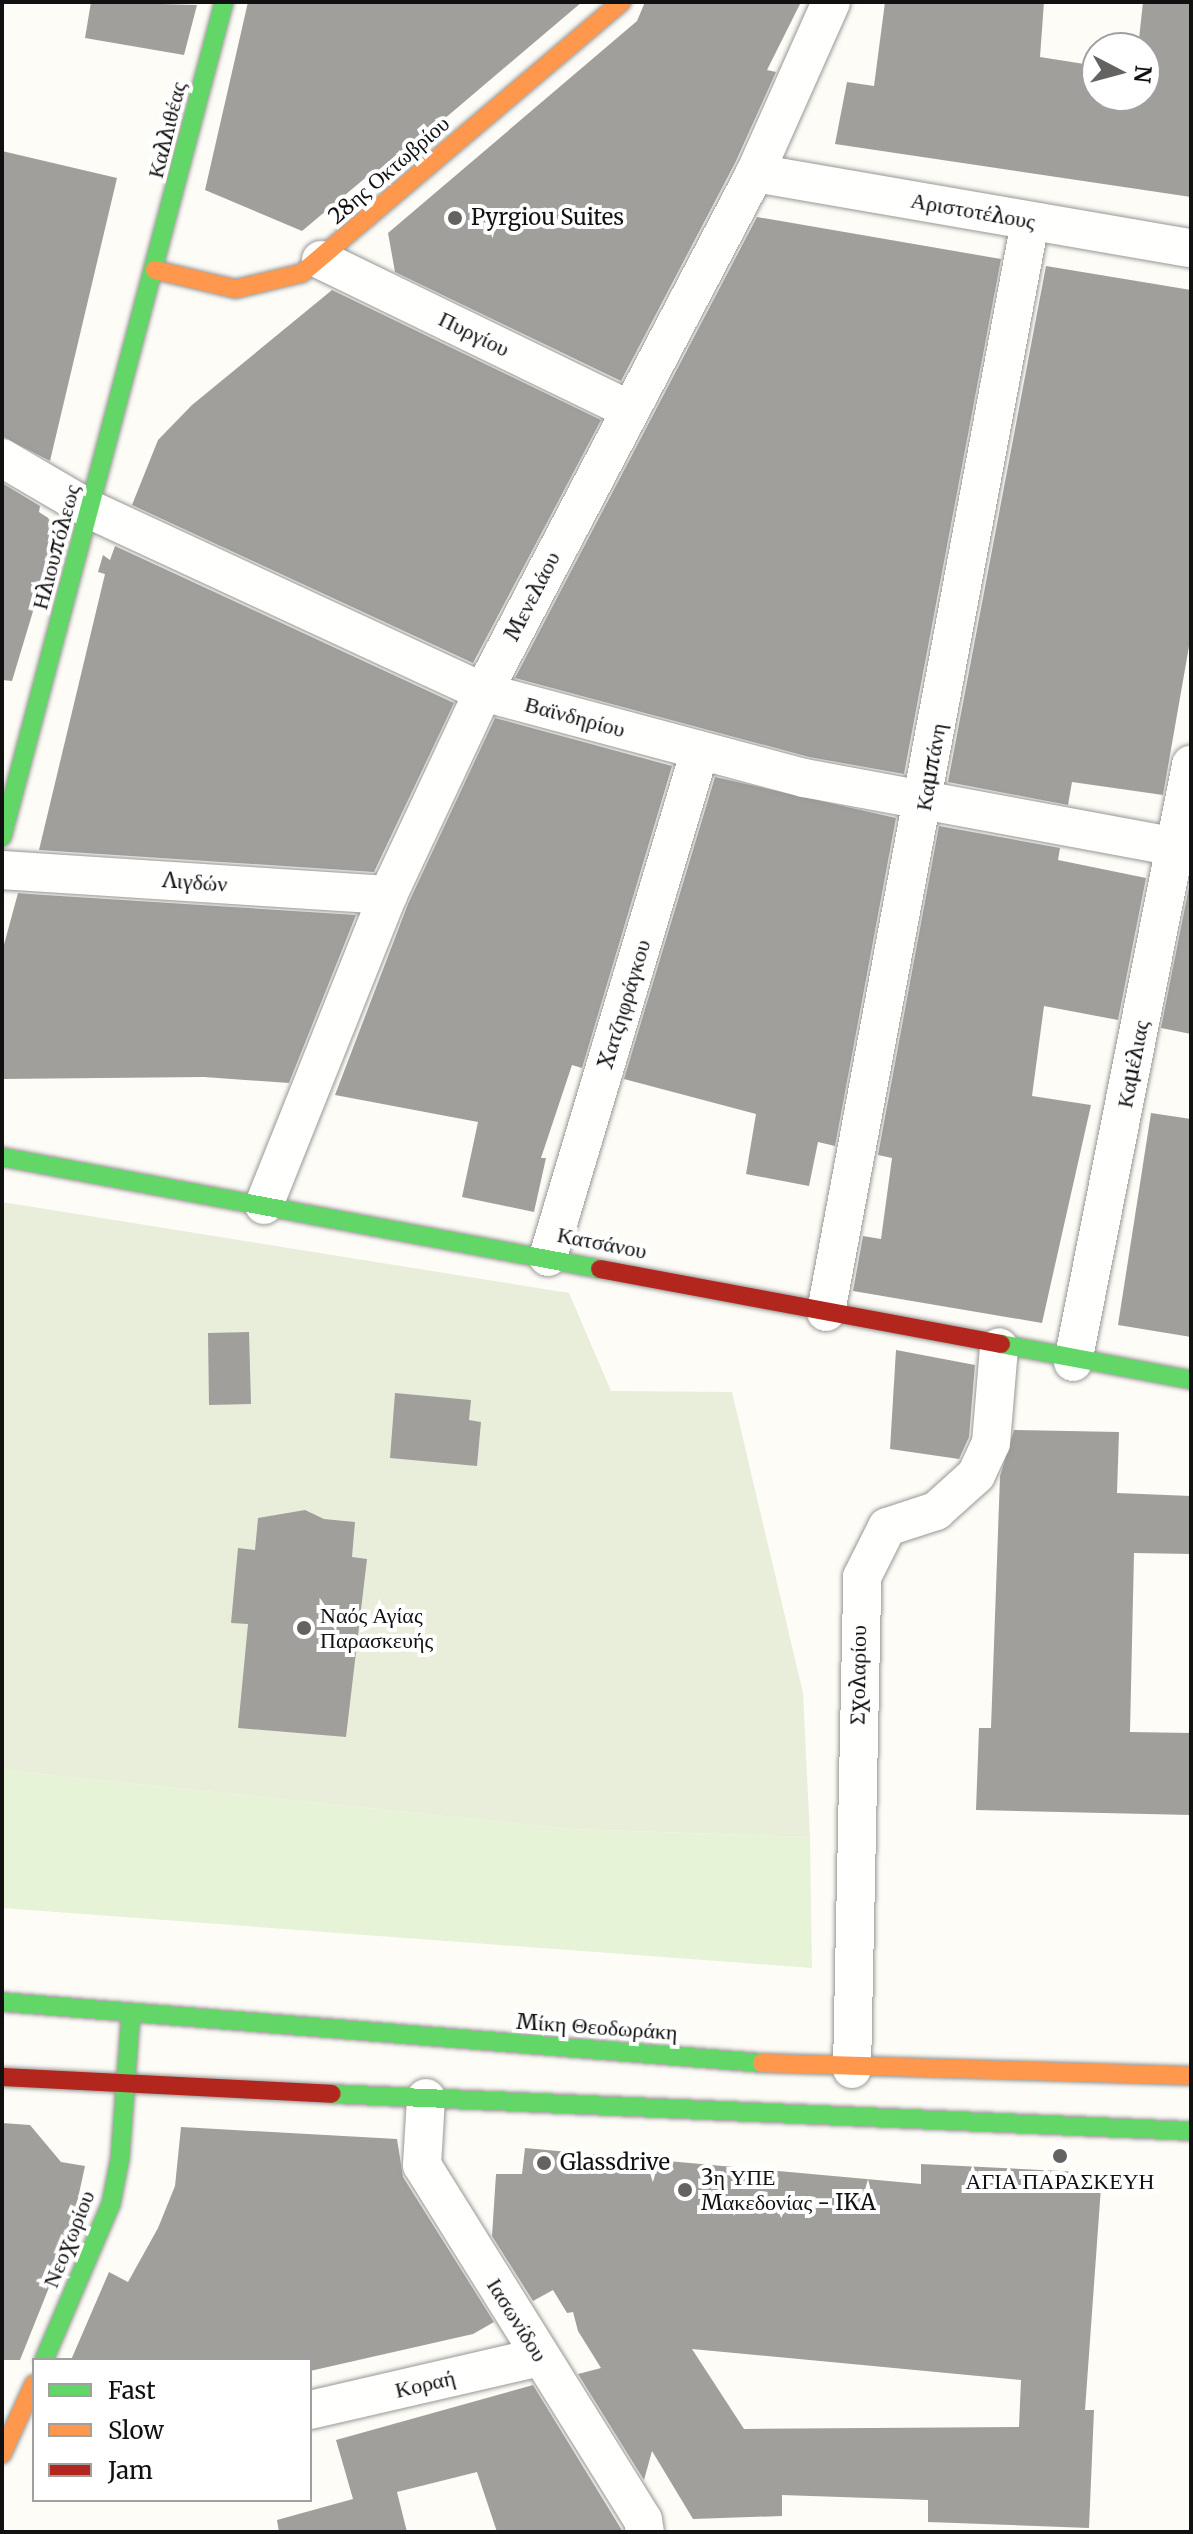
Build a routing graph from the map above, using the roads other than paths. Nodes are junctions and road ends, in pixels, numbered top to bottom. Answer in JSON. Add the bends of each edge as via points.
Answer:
{"nodes":[{"id":1,"x":224,"y":2,"type":"edge"},
{"id":2,"x":621,"y":2,"type":"edge"},
{"id":3,"x":831,"y":2,"type":"edge"},
{"id":4,"x":755,"y":173,"type":"junction"},
{"id":5,"x":1030,"y":222,"type":"junction"},
{"id":6,"x":1191,"y":248,"type":"edge"},
{"id":7,"x":321,"y":260,"type":"junction"},
{"id":8,"x":155,"y":270,"type":"junction"},
{"id":9,"x":628,"y":409,"type":"junction"},
{"id":10,"x":2,"y":458,"type":"edge"},
{"id":11,"x":91,"y":510,"type":"junction"},
{"id":12,"x":483,"y":692,"type":"junction"},
{"id":13,"x":700,"y":750,"type":"junction"},
{"id":14,"x":1191,"y":765,"type":"edge"},
{"id":15,"x":925,"y":798,"type":"junction"},
{"id":16,"x":2,"y":837,"type":"edge"},
{"id":17,"x":1184,"y":848,"type":"edge"},
{"id":18,"x":2,"y":870,"type":"edge"},
{"id":19,"x":388,"y":895,"type":"junction"},
{"id":20,"x":2,"y":1157,"type":"edge"},
{"id":21,"x":264,"y":1205,"type":"junction"},
{"id":22,"x":548,"y":1257,"type":"junction"},
{"id":23,"x":826,"y":1312,"type":"junction"},
{"id":24,"x":999,"y":1347,"type":"junction"},
{"id":25,"x":1073,"y":1362,"type":"junction"},
{"id":26,"x":1191,"y":1380,"type":"edge"},
{"id":27,"x":2,"y":2002,"type":"edge"},
{"id":28,"x":131,"y":2013,"type":"junction"},
{"id":29,"x":852,"y":2069,"type":"junction"},
{"id":30,"x":1191,"y":2076,"type":"edge"},
{"id":31,"x":2,"y":2077,"type":"edge"},
{"id":32,"x":126,"y":2083,"type":"junction"},
{"id":33,"x":426,"y":2098,"type":"junction"},
{"id":34,"x":1191,"y":2131,"type":"edge"},
{"id":35,"x":540,"y":2357,"type":"junction"},
{"id":36,"x":45,"y":2358,"type":"edge"},
{"id":37,"x":30,"y":2404,"type":"edge"},
{"id":38,"x":312,"y":2410,"type":"edge"},
{"id":39,"x":2,"y":2454,"type":"edge"},
{"id":40,"x":645,"y":2532,"type":"edge"}],
"edges":[{"from":1,"to":8,"type":"main road","name":"Καλλιθέας"},
{"from":2,"to":7,"type":"main road","name":"28ης Οκτωβρίου"},
{"from":3,"to":4,"type":"street","name":"Μενελάου"},
{"from":4,"to":5,"type":"street","name":"Αριστοτέλους"},
{"from":4,"to":9,"type":"street","name":"Μενελάου"},
{"from":5,"to":6,"type":"street","name":"Αριστοτέλους"},
{"from":5,"to":15,"type":"street","name":"Καμπάνη"},
{"from":7,"to":8,"type":"main road","name":"28ης Οκτωβρίου","via":[[302,273],[256,288],[219,287]]},
{"from":7,"to":9,"type":"street","name":"Πυργίου"},
{"from":8,"to":11,"type":"main road","name":"Ηλιουπόλεως"},
{"from":9,"to":12,"type":"street","name":"Μενελάου"},
{"from":10,"to":11,"type":"street","name":"Βαϊνδηρίου"},
{"from":11,"to":12,"type":"street","name":"Βαϊνδηρίου"},
{"from":11,"to":16,"type":"main road","name":"Ηλιουπόλεως"},
{"from":12,"to":13,"type":"street","name":"Βαϊνδηρίου"},
{"from":12,"to":19,"type":"street","name":"Μενελάου"},
{"from":13,"to":15,"type":"street","name":"Βαϊνδηρίου","via":[[804,778]]},
{"from":13,"to":22,"type":"street","name":"Χατζηφράγκου"},
{"from":14,"to":17,"type":"street","name":"Καμέλιας"},
{"from":15,"to":17,"type":"street","name":"Βαϊνδηρίου"},
{"from":15,"to":23,"type":"street","name":"Καμπάνη"},
{"from":17,"to":25,"type":"street","name":"Καμέλιας"},
{"from":18,"to":19,"type":"street","name":"Λιγδών"},
{"from":19,"to":21,"type":"street","name":"Μενελάου"},
{"from":20,"to":21,"type":"main road","name":"Κατσάνου"},
{"from":21,"to":22,"type":"main road","name":"Κατσάνου"},
{"from":22,"to":23,"type":"main road","name":"Κατσάνου"},
{"from":23,"to":24,"type":"main road","name":"Κατσάνου"},
{"from":24,"to":25,"type":"main road","name":"Κατσάνου"},
{"from":24,"to":29,"type":"street","name":"Σχολαρίου","via":[[991,1443],[976,1475],[936,1511],[887,1527],[862,1577]]},
{"from":25,"to":26,"type":"main road","name":"Κατσάνου"},
{"from":27,"to":28,"type":"main road","name":"Μίκη Θεοδωράκη"},
{"from":28,"to":29,"type":"main road","name":"Μίκη Θεοδωράκη"},
{"from":28,"to":32,"type":"main road","name":"Νεοχωρίου"},
{"from":29,"to":30,"type":"main road","name":"Μίκη Θεοδωράκη"},
{"from":31,"to":32,"type":"main road"},
{"from":32,"to":33,"type":"main road"},
{"from":32,"to":36,"type":"main road","name":"Νεοχωρίου","via":[[111,2204]]},
{"from":33,"to":34,"type":"main road"},
{"from":33,"to":35,"type":"street","name":"Ιασωνίδου","via":[[422,2165]]},
{"from":35,"to":38,"type":"street","name":"Κοραή"},
{"from":35,"to":40,"type":"street","name":"Ιασωνίδου","via":[[643,2520]]},
{"from":37,"to":39,"type":"main road"}]}
